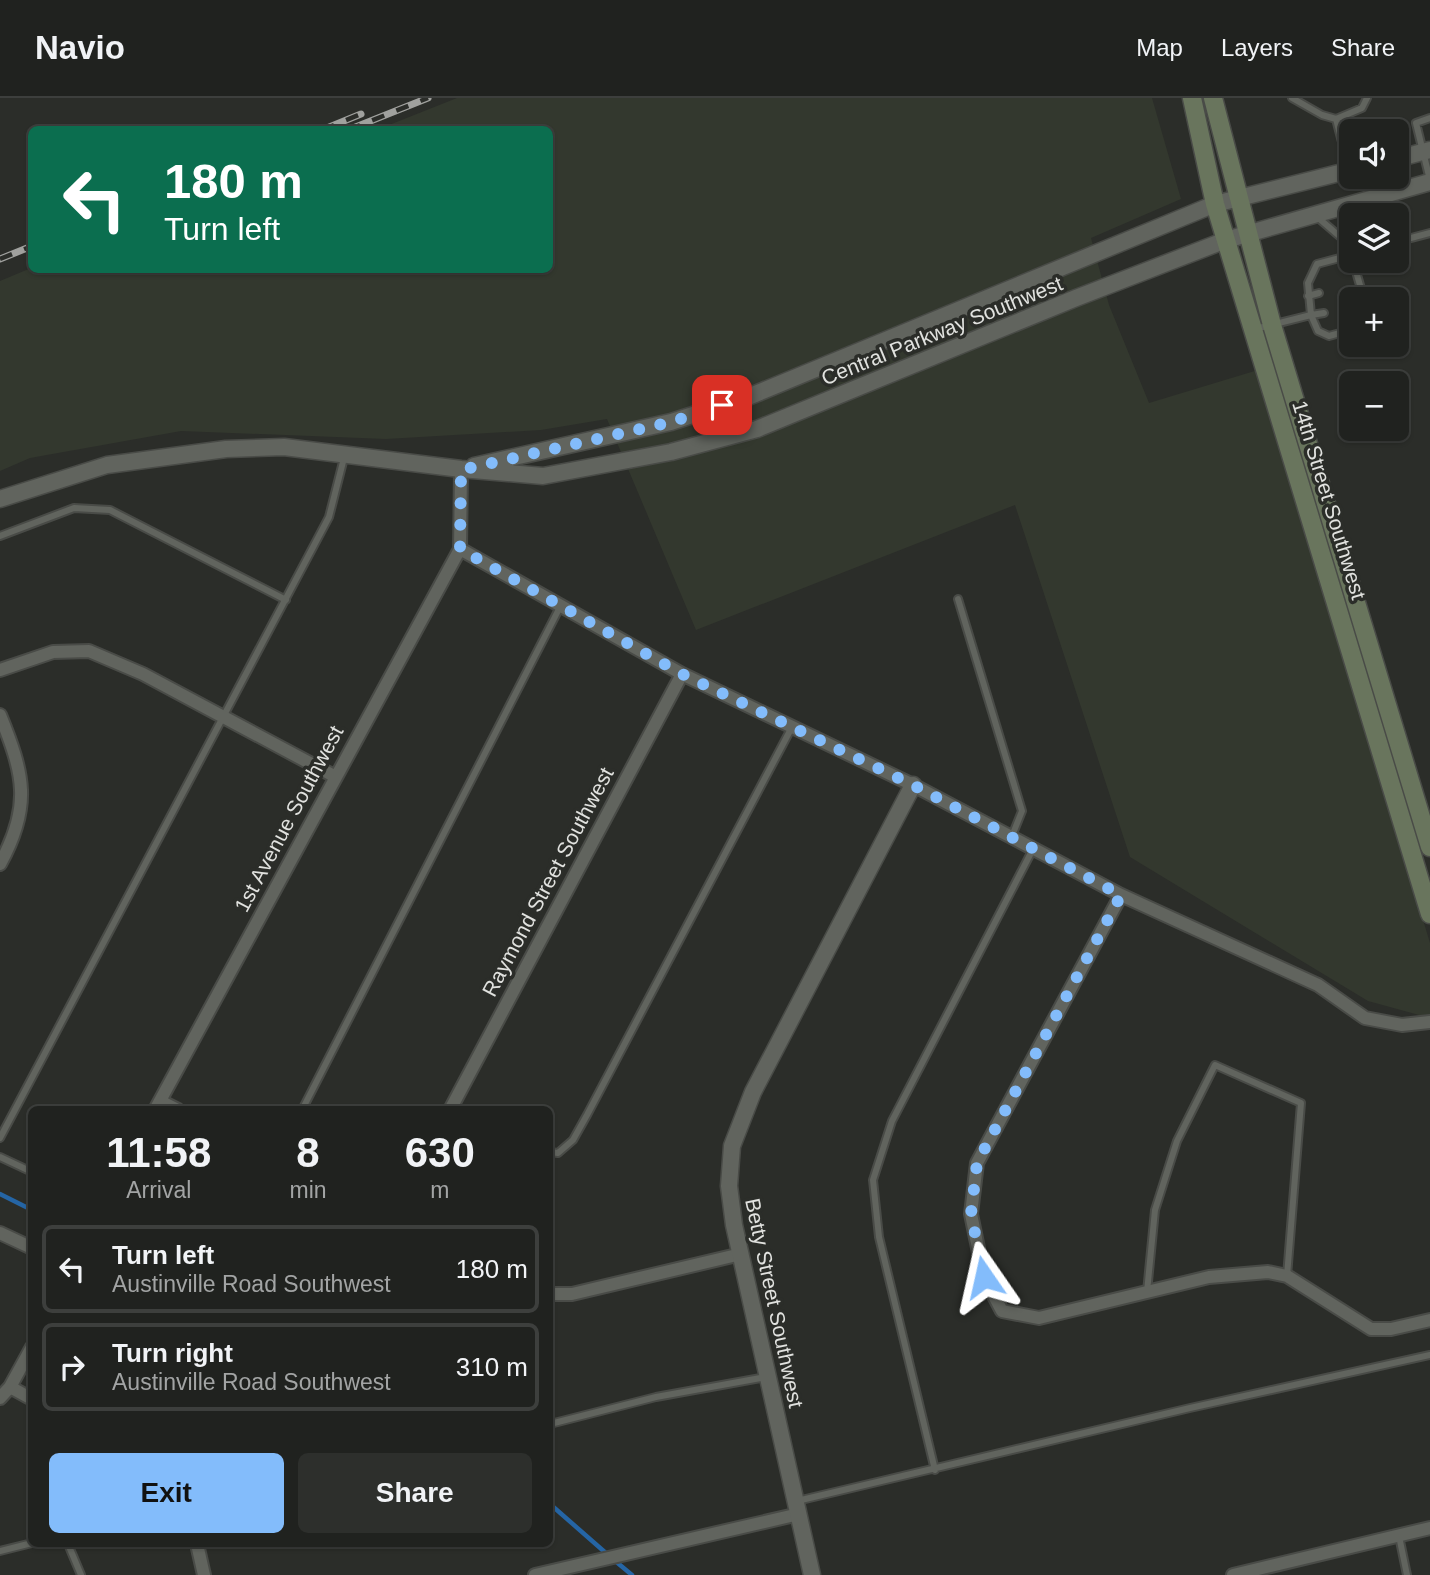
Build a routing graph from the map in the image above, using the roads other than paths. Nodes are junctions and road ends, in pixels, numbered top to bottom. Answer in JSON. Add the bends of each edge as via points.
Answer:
{"nodes":[{"id":1,"x":1192,"y":98,"type":"edge"},
{"id":2,"x":1213,"y":98,"type":"edge"},
{"id":3,"x":1292,"y":98,"type":"edge"},
{"id":4,"x":1367,"y":98,"type":"edge"},
{"id":5,"x":1430,"y":118,"type":"edge"},
{"id":6,"x":1336,"y":119,"type":"junction"},
{"id":7,"x":1339,"y":130,"type":"edge"},
{"id":8,"x":1426,"y":151,"type":"edge"},
{"id":9,"x":1409,"y":156,"type":"edge"},
{"id":10,"x":1339,"y":173,"type":"edge"},
{"id":11,"x":1430,"y":181,"type":"edge"},
{"id":12,"x":1237,"y":198,"type":"junction"},
{"id":13,"x":1375,"y":203,"type":"edge"},
{"id":14,"x":1215,"y":204,"type":"junction"},
{"id":15,"x":1339,"y":213,"type":"edge"},
{"id":16,"x":1315,"y":215,"type":"junction"},
{"id":17,"x":1430,"y":233,"type":"edge"},
{"id":18,"x":1247,"y":234,"type":"junction"},
{"id":19,"x":1339,"y":235,"type":"edge"},
{"id":20,"x":1409,"y":239,"type":"edge"},
{"id":21,"x":1226,"y":240,"type":"junction"},
{"id":22,"x":1339,"y":259,"type":"edge"},
{"id":23,"x":1319,"y":293,"type":"dead end"},
{"id":24,"x":1308,"y":296,"type":"junction"},
{"id":25,"x":1324,"y":313,"type":"dead end"},
{"id":26,"x":1311,"y":315,"type":"junction"},
{"id":27,"x":1272,"y":325,"type":"junction"},
{"id":28,"x":1253,"y":330,"type":"junction"},
{"id":29,"x":1339,"y":334,"type":"edge"},
{"id":30,"x":345,"y":454,"type":"junction"},
{"id":31,"x":461,"y":470,"type":"junction"},
{"id":32,"x":0,"y":499,"type":"edge"},
{"id":33,"x":0,"y":536,"type":"edge"},
{"id":34,"x":460,"y":549,"type":"junction"},
{"id":35,"x":958,"y":599,"type":"dead end"},
{"id":36,"x":286,"y":600,"type":"junction"},
{"id":37,"x":560,"y":607,"type":"junction"},
{"id":38,"x":0,"y":670,"type":"edge"},
{"id":39,"x":682,"y":674,"type":"junction"},
{"id":40,"x":0,"y":715,"type":"edge"},
{"id":41,"x":223,"y":715,"type":"junction"},
{"id":42,"x":792,"y":727,"type":"junction"},
{"id":43,"x":334,"y":776,"type":"junction"},
{"id":44,"x":913,"y":785,"type":"junction"},
{"id":45,"x":1012,"y":836,"type":"junction"},
{"id":46,"x":1034,"y":847,"type":"junction"},
{"id":47,"x":1430,"y":847,"type":"edge"},
{"id":48,"x":0,"y":864,"type":"edge"},
{"id":49,"x":1121,"y":895,"type":"junction"},
{"id":50,"x":1430,"y":914,"type":"edge"},
{"id":51,"x":1430,"y":1022,"type":"edge"},
{"id":52,"x":157,"y":1105,"type":"edge"},
{"id":53,"x":304,"y":1106,"type":"edge"},
{"id":54,"x":455,"y":1106,"type":"edge"},
{"id":55,"x":0,"y":1138,"type":"edge"},
{"id":56,"x":553,"y":1152,"type":"edge"},
{"id":57,"x":0,"y":1157,"type":"edge"},
{"id":58,"x":28,"y":1170,"type":"edge"},
{"id":59,"x":0,"y":1233,"type":"edge"},
{"id":60,"x":28,"y":1246,"type":"edge"},
{"id":61,"x":741,"y":1254,"type":"junction"},
{"id":62,"x":1287,"y":1276,"type":"junction"},
{"id":63,"x":1147,"y":1292,"type":"junction"},
{"id":64,"x":553,"y":1294,"type":"edge"},
{"id":65,"x":1430,"y":1320,"type":"edge"},
{"id":66,"x":28,"y":1354,"type":"edge"},
{"id":67,"x":1430,"y":1355,"type":"edge"},
{"id":68,"x":766,"y":1377,"type":"junction"},
{"id":69,"x":10,"y":1387,"type":"junction"},
{"id":70,"x":28,"y":1397,"type":"edge"},
{"id":71,"x":0,"y":1398,"type":"edge"},
{"id":72,"x":553,"y":1423,"type":"edge"},
{"id":73,"x":935,"y":1470,"type":"junction"},
{"id":74,"x":798,"y":1508,"type":"junction"},
{"id":75,"x":1430,"y":1528,"type":"edge"},
{"id":76,"x":1399,"y":1536,"type":"junction"},
{"id":77,"x":28,"y":1544,"type":"edge"},
{"id":78,"x":69,"y":1547,"type":"edge"},
{"id":79,"x":198,"y":1547,"type":"edge"},
{"id":80,"x":0,"y":1550,"type":"edge"},
{"id":81,"x":1264,"y":1572,"type":"edge"},
{"id":82,"x":81,"y":1575,"type":"edge"},
{"id":83,"x":204,"y":1575,"type":"edge"},
{"id":84,"x":535,"y":1575,"type":"edge"},
{"id":85,"x":812,"y":1575,"type":"edge"},
{"id":86,"x":1233,"y":1575,"type":"edge"},
{"id":87,"x":1407,"y":1575,"type":"edge"}],
"edges":[{"from":1,"to":14,"type":"main road","name":"14th Street Southwest"},
{"from":2,"to":12,"type":"main road","name":"14th Street Southwest"},
{"from":3,"to":6,"type":"lane"},
{"from":4,"to":6,"type":"lane","via":[[1362,108]]},
{"from":5,"to":8,"type":"lane","via":[[1416,123]]},
{"from":6,"to":7,"type":"lane"},
{"from":8,"to":9,"type":"street"},
{"from":8,"to":11,"type":"lane"},
{"from":10,"to":12,"type":"street","name":"Central Parkway Southwest"},
{"from":11,"to":13,"type":"street","name":"Central Parkway Southwest"},
{"from":12,"to":14,"type":"street","name":"Central Parkway Southwest"},
{"from":12,"to":18,"type":"main road","name":"14th Street Southwest"},
{"from":14,"to":21,"type":"main road","name":"14th Street Southwest"},
{"from":14,"to":31,"type":"street","name":"Central Parkway Southwest","via":[[748,397],[671,422]]},
{"from":15,"to":16,"type":"street","name":"Central Parkway Southwest"},
{"from":16,"to":18,"type":"street","name":"Central Parkway Southwest"},
{"from":16,"to":19,"type":"lane"},
{"from":17,"to":20,"type":"lane"},
{"from":18,"to":21,"type":"street","name":"Central Parkway Southwest"},
{"from":18,"to":27,"type":"main road","name":"14th Street Southwest"},
{"from":21,"to":28,"type":"main road","name":"14th Street Southwest"},
{"from":21,"to":31,"type":"street","name":"Central Parkway Southwest","via":[[757,429],[714,442],[543,476]]},
{"from":22,"to":24,"type":"lane","via":[[1317,264],[1311,272]]},
{"from":23,"to":24,"type":"lane"},
{"from":24,"to":26,"type":"lane"},
{"from":25,"to":26,"type":"lane"},
{"from":26,"to":27,"type":"lane"},
{"from":26,"to":29,"type":"lane","via":[[1318,331],[1329,337]]},
{"from":27,"to":28,"type":"lane"},
{"from":27,"to":47,"type":"main road","name":"14th Street Southwest"},
{"from":28,"to":50,"type":"main road","name":"14th Street Southwest"},
{"from":30,"to":31,"type":"street","name":"Central Parkway Southwest"},
{"from":30,"to":32,"type":"street","name":"Central Parkway Southwest","via":[[284,447],[191,452],[107,465]]},
{"from":30,"to":36,"type":"lane","via":[[329,517]]},
{"from":31,"to":34,"type":"street"},
{"from":33,"to":36,"type":"lane","via":[[74,508],[110,510]]},
{"from":34,"to":37,"type":"street"},
{"from":34,"to":43,"type":"street","name":"1st Avenue Southwest"},
{"from":35,"to":45,"type":"lane","via":[[1022,811]]},
{"from":36,"to":41,"type":"lane"},
{"from":37,"to":39,"type":"street"},
{"from":37,"to":53,"type":"lane"},
{"from":38,"to":41,"type":"street","via":[[53,652],[89,651]]},
{"from":39,"to":42,"type":"street"},
{"from":39,"to":54,"type":"street","name":"Raymond Street Southwest"},
{"from":40,"to":48,"type":"street","via":[[14,749],[23,806]]},
{"from":41,"to":43,"type":"street"},
{"from":41,"to":55,"type":"lane"},
{"from":42,"to":44,"type":"street"},
{"from":42,"to":56,"type":"lane","via":[[573,1140]]},
{"from":43,"to":52,"type":"street","name":"1st Avenue Southwest"},
{"from":44,"to":45,"type":"street"},
{"from":44,"to":61,"type":"street","name":"Betty Street Southwest","via":[[753,1092],[736,1135],[729,1186]]},
{"from":45,"to":46,"type":"street"},
{"from":46,"to":49,"type":"street"},
{"from":46,"to":73,"type":"lane","via":[[892,1121],[873,1180],[879,1237]]},
{"from":49,"to":51,"type":"street","via":[[1318,985],[1364,1018],[1402,1025]]},
{"from":49,"to":63,"type":"street","via":[[977,1163],[971,1214],[984,1277],[1002,1311],[1039,1318]]},
{"from":57,"to":58,"type":"lane"},
{"from":59,"to":60,"type":"street"},
{"from":61,"to":64,"type":"street","via":[[572,1294]]},
{"from":61,"to":68,"type":"street","name":"Betty Street Southwest"},
{"from":62,"to":63,"type":"street","via":[[1268,1272],[1209,1277]]},
{"from":62,"to":63,"type":"lane","via":[[1301,1103],[1215,1065],[1177,1141],[1155,1210]]},
{"from":62,"to":65,"type":"street","via":[[1371,1329]]},
{"from":66,"to":69,"type":"street"},
{"from":67,"to":73,"type":"lane"},
{"from":68,"to":72,"type":"lane","via":[[656,1397]]},
{"from":68,"to":74,"type":"street","name":"Betty Street Southwest"},
{"from":69,"to":70,"type":"street"},
{"from":69,"to":71,"type":"street"},
{"from":73,"to":74,"type":"lane"},
{"from":74,"to":84,"type":"street"},
{"from":74,"to":85,"type":"street","name":"Betty Street Southwest"},
{"from":75,"to":76,"type":"street"},
{"from":76,"to":81,"type":"street"},
{"from":76,"to":87,"type":"lane"},
{"from":77,"to":80,"type":"lane"},
{"from":78,"to":82,"type":"lane"},
{"from":79,"to":83,"type":"street"},
{"from":81,"to":86,"type":"street"}]}
